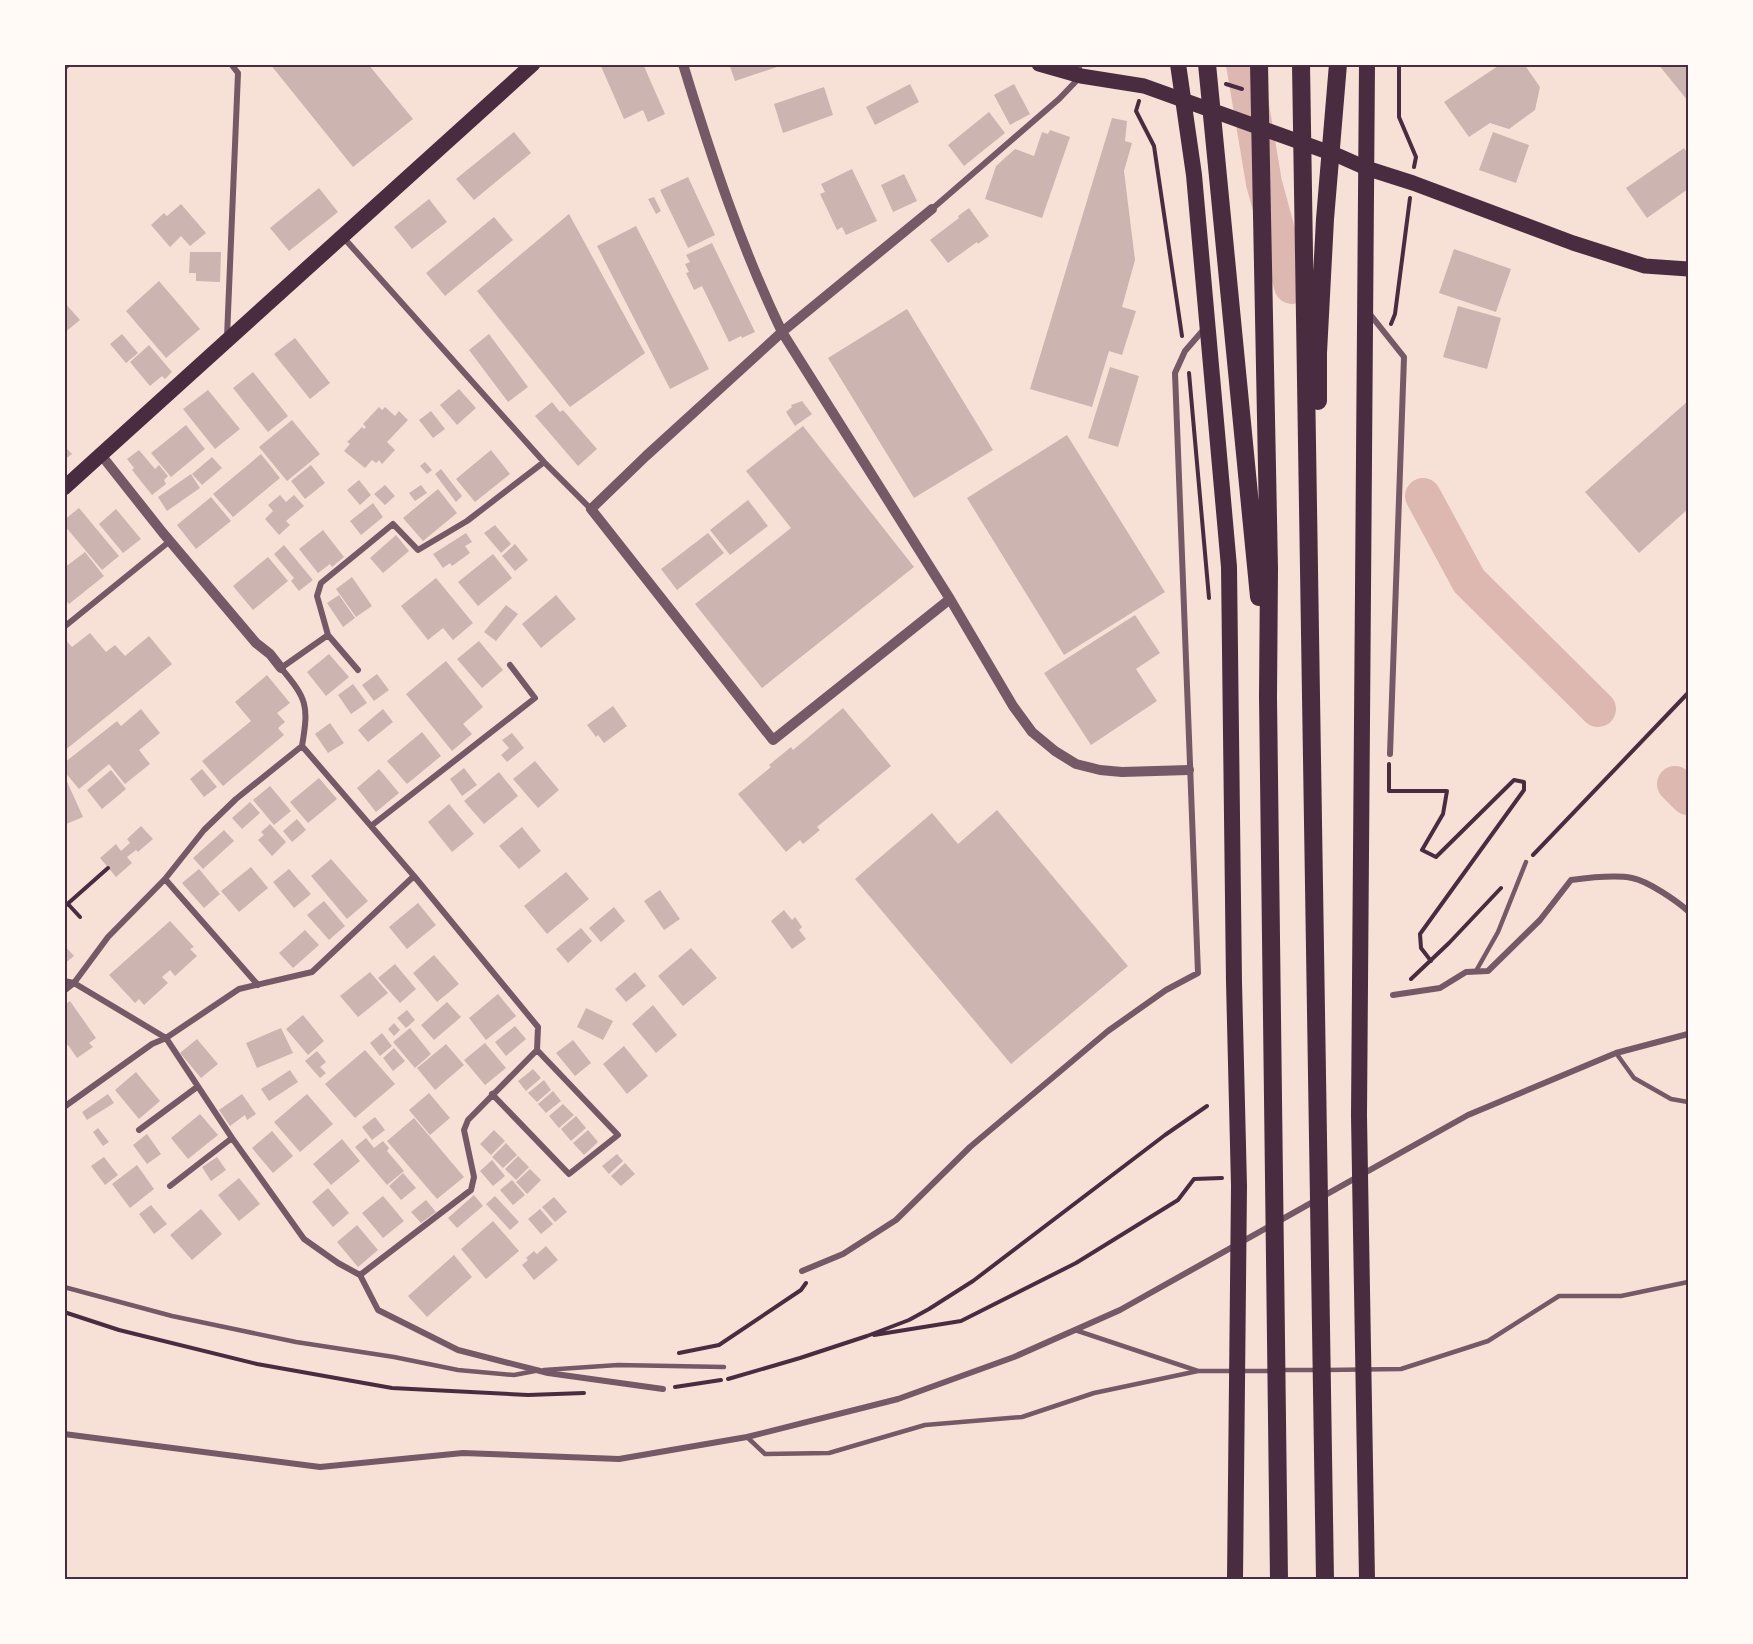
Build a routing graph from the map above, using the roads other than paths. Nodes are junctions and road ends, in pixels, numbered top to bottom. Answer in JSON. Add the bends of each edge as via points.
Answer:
{"nodes":[{"id":1,"x":68,"y":64,"type":"edge"},
{"id":2,"x":231,"y":64,"type":"edge"},
{"id":3,"x":533,"y":64,"type":"edge"},
{"id":4,"x":683,"y":64,"type":"edge"},
{"id":5,"x":1039,"y":64,"type":"edge"},
{"id":6,"x":1178,"y":64,"type":"edge"},
{"id":7,"x":1207,"y":64,"type":"edge"},
{"id":8,"x":1259,"y":64,"type":"edge"},
{"id":9,"x":1301,"y":64,"type":"edge"},
{"id":10,"x":1338,"y":64,"type":"edge"},
{"id":11,"x":1367,"y":64,"type":"edge"},
{"id":12,"x":64,"y":68,"type":"edge"},
{"id":13,"x":1079,"y":70,"type":"edge"},
{"id":14,"x":1182,"y":99,"type":"junction"},
{"id":15,"x":1366,"y":168,"type":"junction"},
{"id":16,"x":932,"y":209,"type":"joint"},
{"id":17,"x":343,"y":236,"type":"junction"},
{"id":18,"x":1689,"y":269,"type":"edge"},
{"id":19,"x":1365,"y":308,"type":"junction"},
{"id":20,"x":1207,"y":325,"type":"junction"},
{"id":21,"x":782,"y":332,"type":"junction"},
{"id":22,"x":226,"y":343,"type":"junction"},
{"id":23,"x":102,"y":456,"type":"junction"},
{"id":24,"x":544,"y":462,"type":"junction"},
{"id":25,"x":64,"y":488,"type":"edge"},
{"id":26,"x":591,"y":509,"type":"junction"},
{"id":27,"x":170,"y":541,"type":"junction"},
{"id":28,"x":950,"y":599,"type":"junction"},
{"id":29,"x":64,"y":627,"type":"edge"},
{"id":30,"x":328,"y":636,"type":"junction"},
{"id":31,"x":510,"y":665,"type":"dead end"},
{"id":32,"x":281,"y":668,"type":"junction"},
{"id":33,"x":358,"y":670,"type":"dead end"},
{"id":34,"x":1268,"y":697,"type":"junction"},
{"id":35,"x":1311,"y":736,"type":"junction"},
{"id":36,"x":302,"y":746,"type":"junction"},
{"id":37,"x":1390,"y":754,"type":"road end"},
{"id":38,"x":1189,"y":770,"type":"junction"},
{"id":39,"x":371,"y":826,"type":"junction"},
{"id":40,"x":1526,"y":862,"type":"road end"},
{"id":41,"x":414,"y":876,"type":"junction"},
{"id":42,"x":165,"y":879,"type":"junction"},
{"id":43,"x":1689,"y":911,"type":"edge"},
{"id":44,"x":1476,"y":971,"type":"junction"},
{"id":45,"x":64,"y":981,"type":"edge"},
{"id":46,"x":74,"y":983,"type":"junction"},
{"id":47,"x":258,"y":985,"type":"junction"},
{"id":48,"x":64,"y":991,"type":"edge"},
{"id":49,"x":1393,"y":995,"type":"road end"},
{"id":50,"x":1689,"y":1034,"type":"edge"},
{"id":51,"x":166,"y":1038,"type":"junction"},
{"id":52,"x":537,"y":1050,"type":"junction"},
{"id":53,"x":1616,"y":1053,"type":"junction"},
{"id":54,"x":198,"y":1087,"type":"junction"},
{"id":55,"x":492,"y":1094,"type":"junction"},
{"id":56,"x":1689,"y":1102,"type":"edge"},
{"id":57,"x":64,"y":1107,"type":"edge"},
{"id":58,"x":139,"y":1130,"type":"dead end"},
{"id":59,"x":232,"y":1138,"type":"junction"},
{"id":60,"x":170,"y":1186,"type":"dead end"},
{"id":61,"x":802,"y":1271,"type":"dead end"},
{"id":62,"x":360,"y":1275,"type":"junction"},
{"id":63,"x":1689,"y":1282,"type":"edge"},
{"id":64,"x":64,"y":1287,"type":"edge"},
{"id":65,"x":1076,"y":1330,"type":"junction"},
{"id":66,"x":724,"y":1367,"type":"dead end"},
{"id":67,"x":538,"y":1371,"type":"junction"},
{"id":68,"x":1198,"y":1371,"type":"junction"},
{"id":69,"x":663,"y":1389,"type":"road end"},
{"id":70,"x":64,"y":1434,"type":"edge"},
{"id":71,"x":747,"y":1437,"type":"junction"},
{"id":72,"x":1235,"y":1580,"type":"edge"},
{"id":73,"x":1279,"y":1580,"type":"edge"},
{"id":74,"x":1325,"y":1580,"type":"edge"},
{"id":75,"x":1367,"y":1580,"type":"edge"}],
"edges":[{"from":1,"to":12,"type":"street"},
{"from":2,"to":22,"type":"street","via":[[237,73]]},
{"from":3,"to":17,"type":"main road"},
{"from":4,"to":21,"type":"street","via":[[712,160],[764,296]]},
{"from":5,"to":13,"type":"main road"},
{"from":6,"to":14,"type":"highway"},
{"from":7,"to":34,"type":"highway"},
{"from":8,"to":34,"type":"highway"},
{"from":9,"to":35,"type":"highway"},
{"from":10,"to":35,"type":"highway","via":[[1318,353],[1318,630]]},
{"from":11,"to":15,"type":"highway"},
{"from":13,"to":14,"type":"main road"},
{"from":13,"to":16,"type":"street","via":[[1059,99]]},
{"from":14,"to":15,"type":"main road"},
{"from":14,"to":20,"type":"highway","via":[[1194,175]]},
{"from":15,"to":18,"type":"main road","via":[[1645,266]]},
{"from":15,"to":19,"type":"highway"},
{"from":16,"to":21,"type":"street"},
{"from":17,"to":22,"type":"main road"},
{"from":17,"to":24,"type":"street"},
{"from":19,"to":37,"type":"street","via":[[1404,357]]},
{"from":19,"to":75,"type":"highway","via":[[1359,1116]]},
{"from":20,"to":38,"type":"street","via":[[1185,351],[1175,373]]},
{"from":20,"to":72,"type":"highway","via":[[1229,567],[1239,1186]]},
{"from":21,"to":26,"type":"street"},
{"from":21,"to":28,"type":"street"},
{"from":22,"to":23,"type":"main road"},
{"from":23,"to":25,"type":"main road"},
{"from":23,"to":27,"type":"street"},
{"from":24,"to":26,"type":"street"},
{"from":24,"to":30,"type":"street","via":[[467,520],[418,550],[393,524],[321,583],[317,596]]},
{"from":26,"to":28,"type":"street","via":[[773,740]]},
{"from":27,"to":29,"type":"street"},
{"from":27,"to":32,"type":"street"},
{"from":28,"to":38,"type":"street","via":[[1013,706],[1032,732],[1055,751],[1076,765],[1100,770]]},
{"from":30,"to":32,"type":"street"},
{"from":30,"to":33,"type":"street"},
{"from":31,"to":39,"type":"street","via":[[535,698]]},
{"from":32,"to":36,"type":"street","via":[[301,692],[307,718]]},
{"from":34,"to":73,"type":"highway"},
{"from":35,"to":74,"type":"highway"},
{"from":36,"to":39,"type":"street"},
{"from":36,"to":42,"type":"street","via":[[228,806]]},
{"from":38,"to":61,"type":"street","via":[[1198,973],[1166,990],[1108,1031],[970,1147],[896,1220],[843,1254]]},
{"from":39,"to":41,"type":"street"},
{"from":40,"to":44,"type":"lane","via":[[1498,933]]},
{"from":41,"to":47,"type":"street","via":[[312,972]]},
{"from":41,"to":52,"type":"street","via":[[537,1027]]},
{"from":42,"to":46,"type":"street","via":[[108,937]]},
{"from":42,"to":47,"type":"street"},
{"from":43,"to":44,"type":"street","via":[[1675,899],[1633,878],[1571,880],[1540,920],[1488,971]]},
{"from":44,"to":49,"type":"street","via":[[1466,972],[1440,988]]},
{"from":45,"to":46,"type":"street"},
{"from":46,"to":48,"type":"street"},
{"from":46,"to":51,"type":"street"},
{"from":47,"to":51,"type":"street","via":[[239,989]]},
{"from":50,"to":53,"type":"street"},
{"from":51,"to":54,"type":"street"},
{"from":51,"to":57,"type":"street"},
{"from":52,"to":55,"type":"street"},
{"from":52,"to":55,"type":"street","via":[[618,1135],[569,1174]]},
{"from":53,"to":56,"type":"lane","via":[[1634,1078],[1671,1099]]},
{"from":53,"to":65,"type":"street","via":[[1468,1115],[1120,1310]]},
{"from":54,"to":58,"type":"street"},
{"from":54,"to":59,"type":"street"},
{"from":55,"to":62,"type":"street","via":[[464,1130],[474,1177],[471,1190]]},
{"from":59,"to":60,"type":"street"},
{"from":59,"to":62,"type":"street","via":[[304,1239]]},
{"from":62,"to":67,"type":"street","via":[[378,1310],[458,1350]]},
{"from":63,"to":68,"type":"lane","via":[[1621,1296],[1559,1296],[1488,1341],[1401,1369]]},
{"from":64,"to":67,"type":"lane","via":[[172,1316],[296,1342],[458,1370],[514,1375]]},
{"from":65,"to":68,"type":"lane"},
{"from":65,"to":71,"type":"street","via":[[898,1399]]},
{"from":66,"to":67,"type":"lane","via":[[618,1365]]},
{"from":67,"to":69,"type":"street"},
{"from":68,"to":71,"type":"lane","via":[[1094,1393],[1022,1417],[925,1425],[829,1453],[765,1454]]},
{"from":70,"to":71,"type":"street","via":[[320,1467],[463,1453],[619,1459]]}]}
